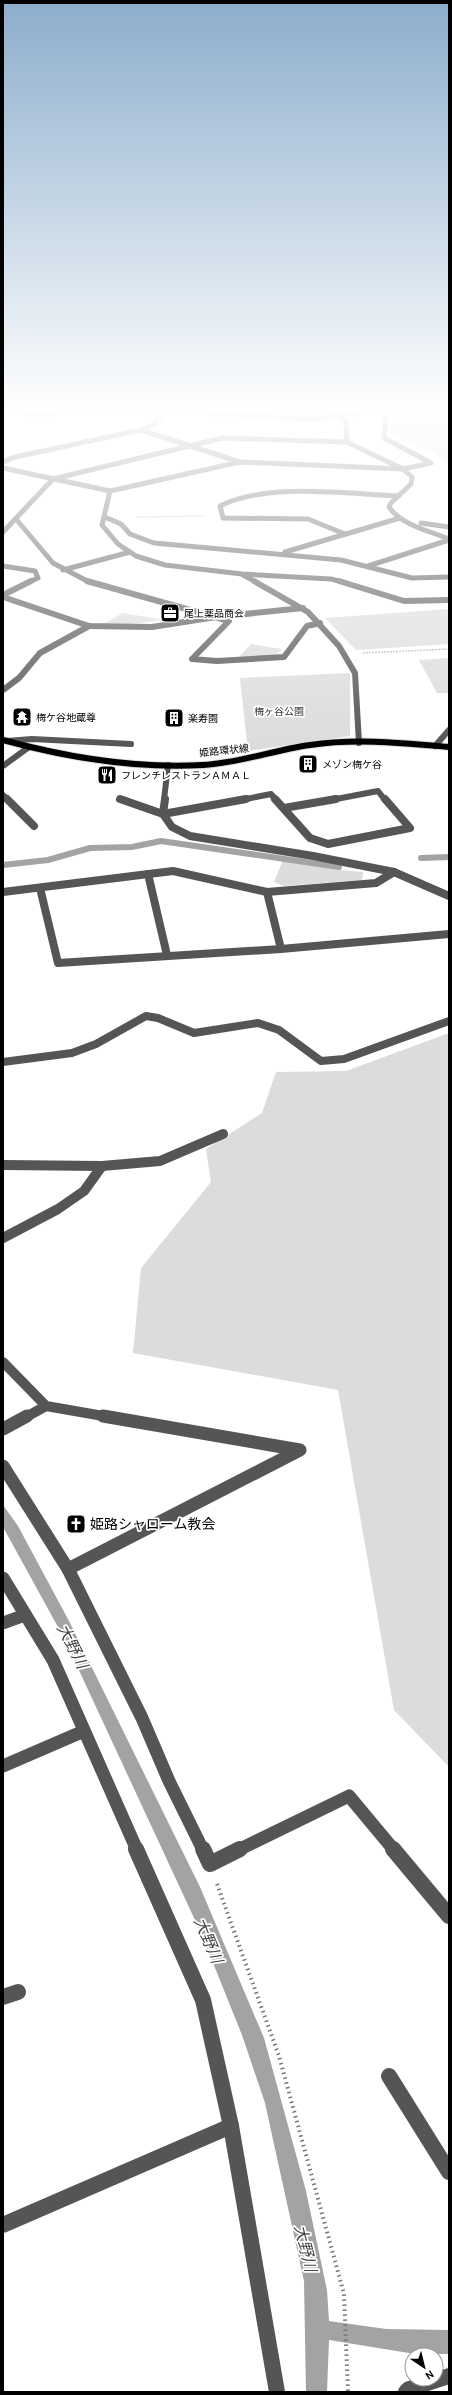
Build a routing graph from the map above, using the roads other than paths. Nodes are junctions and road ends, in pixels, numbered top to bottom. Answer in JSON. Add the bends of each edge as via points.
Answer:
{"nodes":[{"id":1,"x":13,"y":522,"type":"edge"},
{"id":2,"x":18,"y":522,"type":"edge"},
{"id":3,"x":104,"y":522,"type":"edge"},
{"id":4,"x":116,"y":522,"type":"edge"},
{"id":5,"x":315,"y":522,"type":"edge"},
{"id":6,"x":387,"y":522,"type":"edge"},
{"id":7,"x":408,"y":522,"type":"edge"},
{"id":8,"x":411,"y":522,"type":"edge"},
{"id":9,"x":449,"y":527,"type":"edge"},
{"id":10,"x":3,"y":532,"type":"edge"},
{"id":11,"x":345,"y":534,"type":"junction"},
{"id":12,"x":449,"y":540,"type":"edge"},
{"id":13,"x":130,"y":552,"type":"junction"},
{"id":14,"x":280,"y":554,"type":"junction"},
{"id":15,"x":3,"y":566,"type":"edge"},
{"id":16,"x":368,"y":566,"type":"junction"},
{"id":17,"x":62,"y":570,"type":"junction"},
{"id":18,"x":242,"y":574,"type":"junction"},
{"id":19,"x":449,"y":578,"type":"edge"},
{"id":20,"x":3,"y":596,"type":"edge"},
{"id":21,"x":449,"y":600,"type":"edge"},
{"id":22,"x":303,"y":608,"type":"junction"},
{"id":23,"x":216,"y":617,"type":"junction"},
{"id":24,"x":320,"y":623,"type":"junction"},
{"id":25,"x":89,"y":626,"type":"junction"},
{"id":26,"x":3,"y":690,"type":"edge"},
{"id":27,"x":449,"y":730,"type":"edge"},
{"id":28,"x":5,"y":741,"type":"edge"},
{"id":29,"x":359,"y":743,"type":"junction"},
{"id":30,"x":131,"y":744,"type":"dead end"},
{"id":31,"x":435,"y":746,"type":"junction"},
{"id":32,"x":29,"y":747,"type":"junction"},
{"id":33,"x":449,"y":747,"type":"edge"},
{"id":34,"x":168,"y":765,"type":"junction"},
{"id":35,"x":3,"y":766,"type":"edge"},
{"id":36,"x":3,"y":795,"type":"edge"},
{"id":37,"x":120,"y":799,"type":"dead end"},
{"id":38,"x":284,"y":808,"type":"dead end"},
{"id":39,"x":163,"y":814,"type":"junction"},
{"id":40,"x":34,"y":826,"type":"dead end"},
{"id":41,"x":394,"y":872,"type":"junction"},
{"id":42,"x":148,"y":874,"type":"junction"},
{"id":43,"x":40,"y":888,"type":"junction"},
{"id":44,"x":3,"y":892,"type":"edge"},
{"id":45,"x":267,"y":892,"type":"junction"},
{"id":46,"x":449,"y":896,"type":"edge"},
{"id":47,"x":449,"y":934,"type":"edge"},
{"id":48,"x":281,"y":949,"type":"junction"},
{"id":49,"x":167,"y":955,"type":"junction"},
{"id":50,"x":449,"y":1021,"type":"edge"},
{"id":51,"x":3,"y":1062,"type":"edge"},
{"id":52,"x":223,"y":1134,"type":"dead end"},
{"id":53,"x":3,"y":1165,"type":"edge"},
{"id":54,"x":102,"y":1166,"type":"junction"},
{"id":55,"x":3,"y":1238,"type":"edge"},
{"id":56,"x":3,"y":1362,"type":"edge"},
{"id":57,"x":46,"y":1406,"type":"junction"},
{"id":58,"x":3,"y":1429,"type":"edge"},
{"id":59,"x":3,"y":1466,"type":"edge"},
{"id":60,"x":68,"y":1569,"type":"junction"},
{"id":61,"x":3,"y":1578,"type":"edge"},
{"id":62,"x":25,"y":1615,"type":"junction"},
{"id":63,"x":3,"y":1623,"type":"edge"},
{"id":64,"x":84,"y":1731,"type":"junction"},
{"id":65,"x":3,"y":1766,"type":"edge"},
{"id":66,"x":449,"y":1916,"type":"edge"},
{"id":67,"x":18,"y":1992,"type":"dead end"},
{"id":68,"x":3,"y":1997,"type":"edge"},
{"id":69,"x":389,"y":2076,"type":"dead end"},
{"id":70,"x":231,"y":2126,"type":"junction"},
{"id":71,"x":449,"y":2172,"type":"edge"},
{"id":72,"x":3,"y":2225,"type":"edge"},
{"id":73,"x":449,"y":2376,"type":"edge"},
{"id":74,"x":277,"y":2392,"type":"edge"},
{"id":75,"x":406,"y":2392,"type":"edge"}],
"edges":[{"from":1,"to":10,"type":"street"},
{"from":2,"to":17,"type":"street","via":[[47,558]]},
{"from":3,"to":13,"type":"street","via":[[102,525],[118,544]]},
{"from":4,"to":14,"type":"street","via":[[130,534],[154,543]]},
{"from":5,"to":11,"type":"street"},
{"from":6,"to":11,"type":"street"},
{"from":7,"to":12,"type":"street"},
{"from":8,"to":9,"type":"street"},
{"from":11,"to":14,"type":"street"},
{"from":12,"to":16,"type":"street"},
{"from":13,"to":17,"type":"street"},
{"from":13,"to":18,"type":"street","via":[[144,560],[165,565]]},
{"from":14,"to":16,"type":"street","via":[[341,560]]},
{"from":15,"to":20,"type":"street","via":[[36,571],[38,578]]},
{"from":16,"to":19,"type":"street","via":[[412,578]]},
{"from":17,"to":23,"type":"street","via":[[90,583]]},
{"from":18,"to":21,"type":"street","via":[[331,579],[404,601]]},
{"from":18,"to":22,"type":"street"},
{"from":20,"to":25,"type":"street"},
{"from":22,"to":23,"type":"street"},
{"from":22,"to":24,"type":"street"},
{"from":23,"to":24,"type":"street","via":[[229,621],[192,659],[217,661],[284,657],[307,626]]},
{"from":23,"to":25,"type":"street","via":[[152,627]]},
{"from":24,"to":29,"type":"street","via":[[355,673]]},
{"from":25,"to":26,"type":"street","via":[[40,653],[18,678]]},
{"from":27,"to":31,"type":"street"},
{"from":28,"to":30,"type":"street","via":[[32,739]]},
{"from":28,"to":32,"type":"main road","name":"姫路環状線"},
{"from":29,"to":31,"type":"main road","name":"姫路環状線"},
{"from":29,"to":34,"type":"main road","name":"姫路環状線","via":[[311,745],[233,762]]},
{"from":31,"to":33,"type":"main road","name":"姫路環状線"},
{"from":32,"to":34,"type":"main road","name":"姫路環状線","via":[[57,755],[102,762]]},
{"from":32,"to":35,"type":"street"},
{"from":34,"to":39,"type":"street"},
{"from":36,"to":40,"type":"street"},
{"from":37,"to":39,"type":"street"},
{"from":38,"to":39,"type":"street","via":[[378,791],[410,828],[328,844],[310,838],[271,794]]},
{"from":39,"to":41,"type":"street","via":[[172,827],[190,836]]},
{"from":41,"to":45,"type":"street","via":[[376,883]]},
{"from":41,"to":46,"type":"street"},
{"from":42,"to":43,"type":"street"},
{"from":42,"to":45,"type":"street","via":[[173,871]]},
{"from":42,"to":49,"type":"street"},
{"from":43,"to":44,"type":"street"},
{"from":43,"to":49,"type":"street","via":[[58,963]]},
{"from":45,"to":48,"type":"street"},
{"from":47,"to":48,"type":"street"},
{"from":48,"to":49,"type":"street"},
{"from":50,"to":51,"type":"street","via":[[344,1059],[321,1061],[279,1030],[258,1024],[194,1033],[158,1018],[146,1016],[96,1044],[72,1053]]},
{"from":52,"to":54,"type":"street","via":[[160,1161]]},
{"from":53,"to":54,"type":"street"},
{"from":54,"to":55,"type":"street","via":[[84,1191],[58,1209]]},
{"from":56,"to":57,"type":"street"},
{"from":57,"to":58,"type":"street"},
{"from":57,"to":60,"type":"street","via":[[300,1450]]},
{"from":59,"to":60,"type":"street"},
{"from":60,"to":66,"type":"street","via":[[142,1718],[169,1781],[210,1864],[349,1796]]},
{"from":61,"to":62,"type":"street"},
{"from":62,"to":63,"type":"street"},
{"from":62,"to":64,"type":"street","via":[[53,1660]]},
{"from":64,"to":65,"type":"street"},
{"from":64,"to":70,"type":"street","via":[[203,2000]]},
{"from":67,"to":68,"type":"street"},
{"from":69,"to":71,"type":"street"},
{"from":70,"to":72,"type":"street"},
{"from":70,"to":74,"type":"street"},
{"from":73,"to":75,"type":"street"}]}
